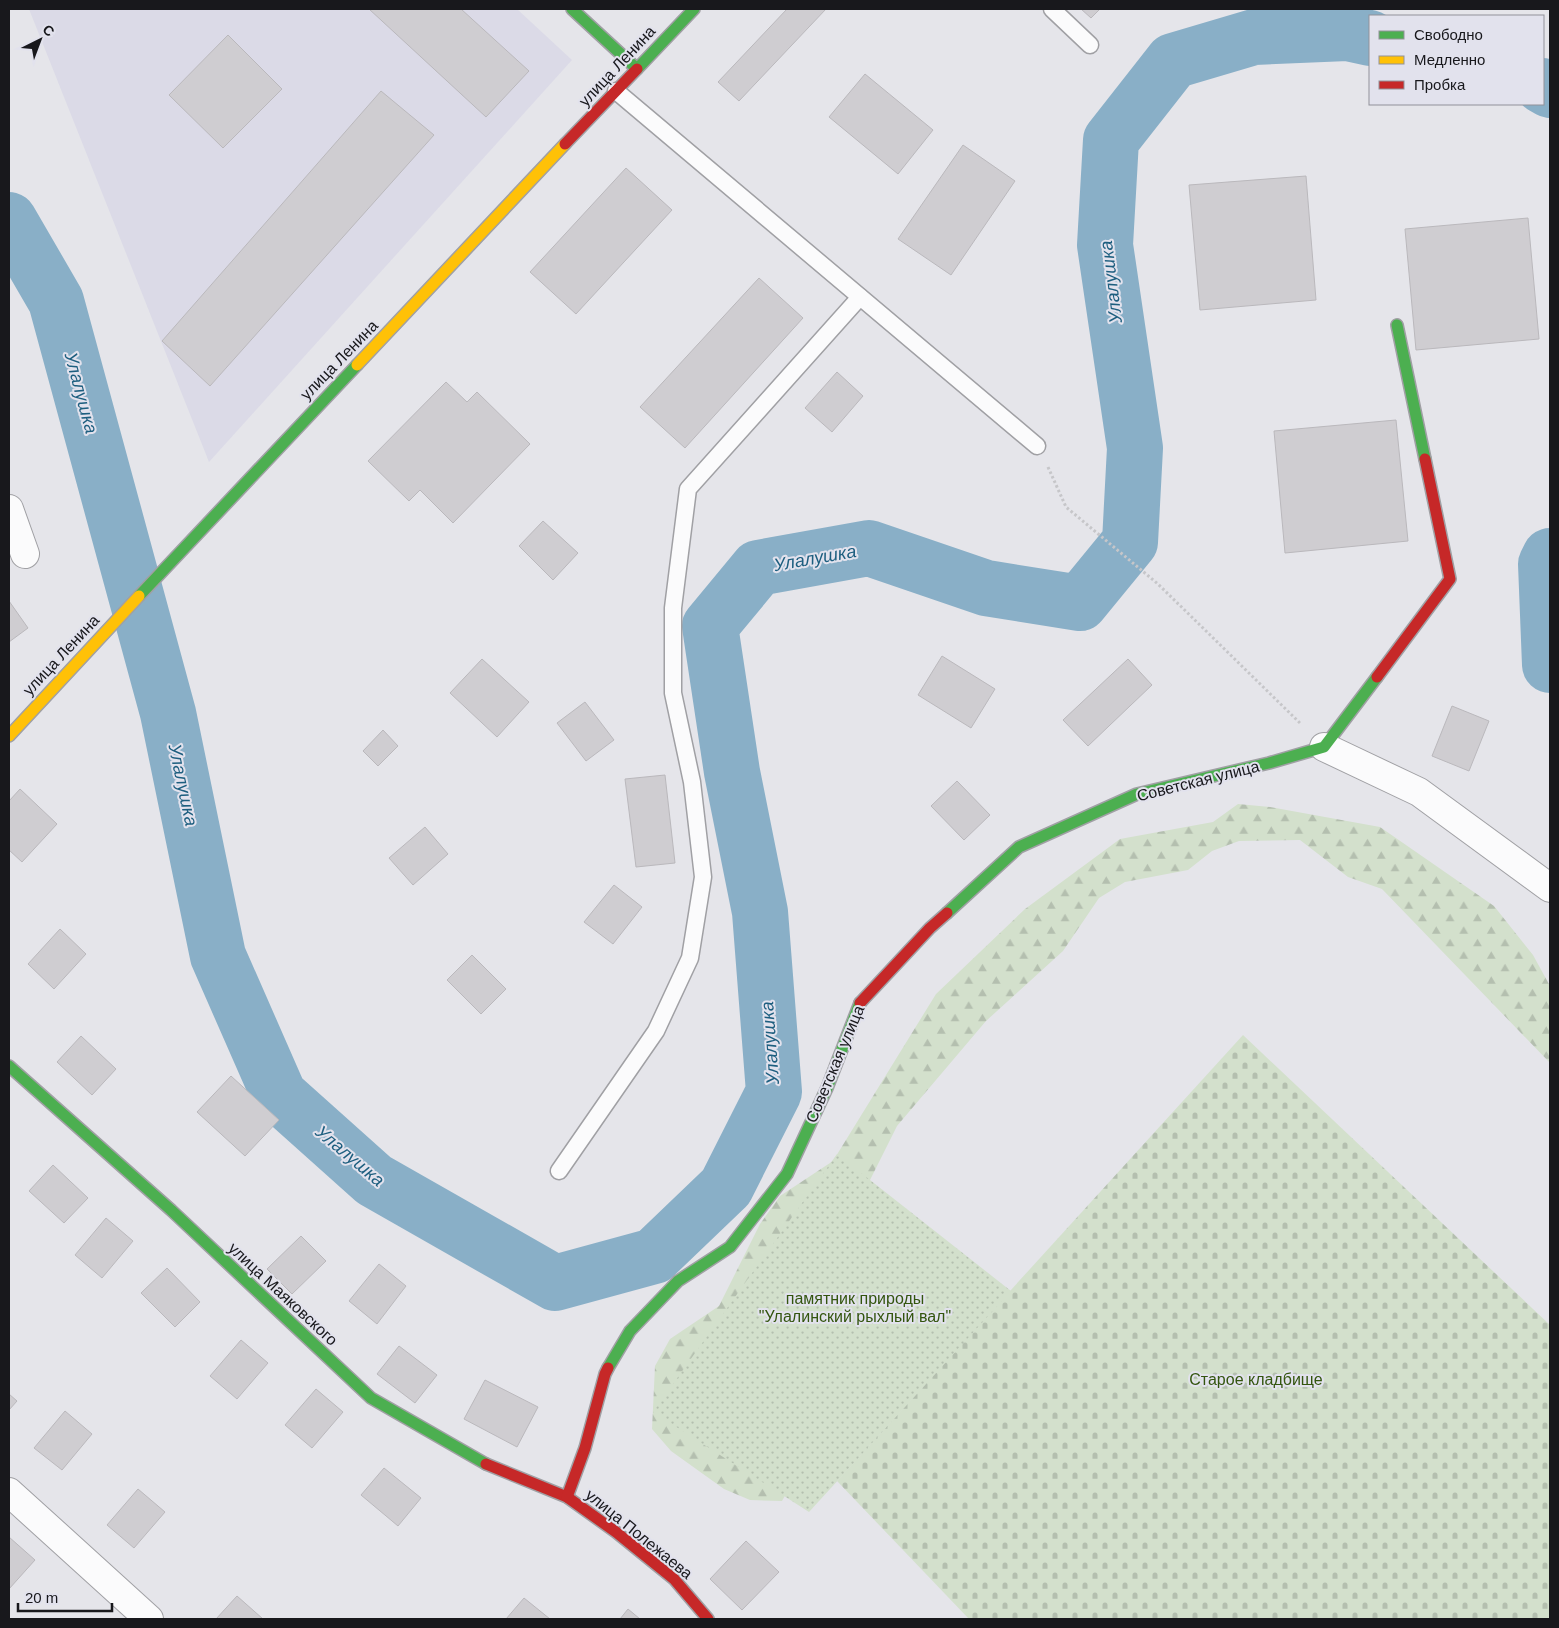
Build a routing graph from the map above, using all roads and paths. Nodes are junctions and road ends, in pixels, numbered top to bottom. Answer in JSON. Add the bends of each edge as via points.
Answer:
{"nodes":[{"id":1,"x":572,"y":9,"type":"edge"},
{"id":2,"x":694,"y":9,"type":"edge"},
{"id":3,"x":1052,"y":9,"type":"edge"},
{"id":4,"x":1090,"y":45,"type":"dead end"},
{"id":5,"x":637,"y":69,"type":"junction"},
{"id":6,"x":616,"y":91,"type":"junction"},
{"id":7,"x":860,"y":297,"type":"junction"},
{"id":8,"x":1397,"y":325,"type":"dead end"},
{"id":9,"x":1037,"y":446,"type":"joint"},
{"id":10,"x":9,"y":509,"type":"edge"},
{"id":11,"x":25,"y":554,"type":"dead end"},
{"id":12,"x":9,"y":736,"type":"edge"},
{"id":13,"x":1324,"y":747,"type":"junction"},
{"id":14,"x":1550,"y":888,"type":"edge"},
{"id":15,"x":9,"y":1066,"type":"edge"},
{"id":16,"x":559,"y":1171,"type":"dead end"},
{"id":17,"x":9,"y":1492,"type":"edge"},
{"id":18,"x":567,"y":1497,"type":"junction"},
{"id":19,"x":149,"y":1619,"type":"edge"},
{"id":20,"x":708,"y":1619,"type":"edge"}],
"edges":[{"from":1,"to":5,"type":"street"},
{"from":2,"to":5,"type":"street","name":"улица Ленина"},
{"from":3,"to":4,"type":"lane"},
{"from":5,"to":6,"type":"street","name":"улица Ленина"},
{"from":6,"to":7,"type":"lane"},
{"from":6,"to":12,"type":"street","name":"улица Ленина"},
{"from":7,"to":9,"type":"lane"},
{"from":7,"to":16,"type":"lane","via":[[688,489],[673,608],[673,693],[692,782],[703,877],[690,958],[656,1031]]},
{"from":8,"to":13,"type":"street","via":[[1450,579]]},
{"from":9,"to":13,"type":"path","via":[[1066,507],[1158,584]]},
{"from":10,"to":11,"type":"street"},
{"from":13,"to":14,"type":"street","via":[[1419,792]]},
{"from":13,"to":18,"type":"street","name":"Советская улица","via":[[1137,794],[1019,847],[930,928],[861,1001],[827,1088],[787,1174],[730,1247],[678,1281],[630,1331],[605,1374],[585,1448]]},
{"from":15,"to":18,"type":"street","name":"улица Маяковского","via":[[171,1210],[371,1398],[488,1465]]},
{"from":17,"to":19,"type":"street"},
{"from":18,"to":20,"type":"street","name":"улица Полежаева","via":[[674,1579]]}]}
